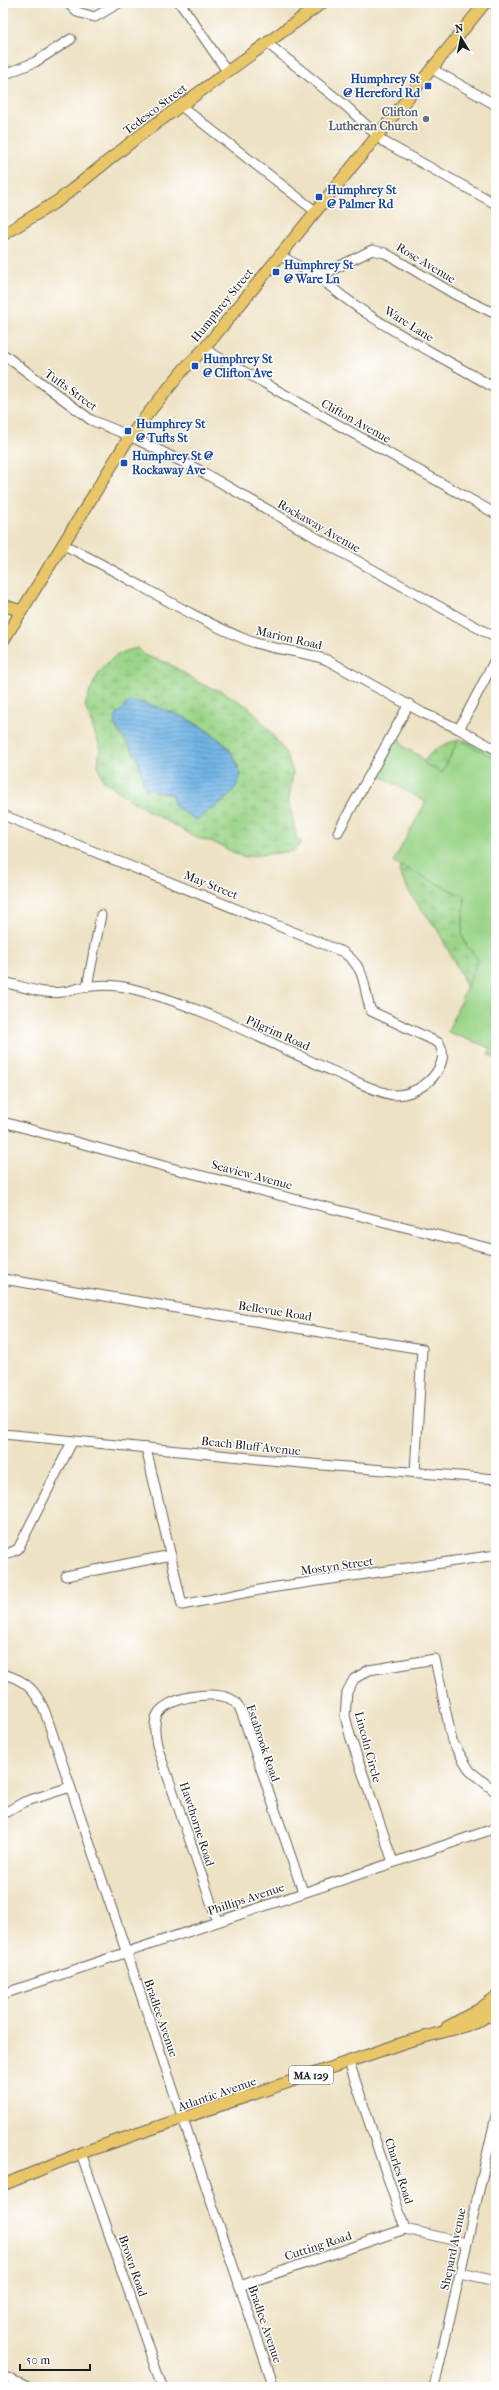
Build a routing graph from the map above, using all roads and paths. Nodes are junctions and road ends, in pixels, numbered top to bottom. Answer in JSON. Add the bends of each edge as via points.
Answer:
{"nodes":[{"id":1,"x":68,"y":3,"type":"edge"},
{"id":2,"x":119,"y":3,"type":"edge"},
{"id":3,"x":180,"y":3,"type":"edge"},
{"id":4,"x":322,"y":3,"type":"edge"},
{"id":5,"x":485,"y":3,"type":"edge"},
{"id":6,"x":492,"y":3,"type":"edge"},
{"id":7,"x":496,"y":5,"type":"edge"},
{"id":8,"x":71,"y":39,"type":"dead end"},
{"id":9,"x":267,"y":43,"type":"junction"},
{"id":10,"x":432,"y":69,"type":"junction"},
{"id":11,"x":228,"y":71,"type":"junction"},
{"id":12,"x":3,"y":75,"type":"edge"},
{"id":13,"x":496,"y":105,"type":"edge"},
{"id":14,"x":180,"y":106,"type":"junction"},
{"id":15,"x":377,"y":136,"type":"junction"},
{"id":16,"x":496,"y":204,"type":"edge"},
{"id":17,"x":315,"y":211,"type":"junction"},
{"id":18,"x":3,"y":235,"type":"edge"},
{"id":19,"x":279,"y":255,"type":"junction"},
{"id":20,"x":315,"y":273,"type":"junction"},
{"id":21,"x":496,"y":314,"type":"edge"},
{"id":22,"x":204,"y":349,"type":"junction"},
{"id":23,"x":3,"y":354,"type":"edge"},
{"id":24,"x":496,"y":388,"type":"edge"},
{"id":25,"x":130,"y":436,"type":"junction"},
{"id":26,"x":496,"y":514,"type":"edge"},
{"id":27,"x":64,"y":545,"type":"junction"},
{"id":28,"x":3,"y":605,"type":"edge"},
{"id":29,"x":21,"y":611,"type":"junction"},
{"id":30,"x":496,"y":638,"type":"edge"},
{"id":31,"x":3,"y":641,"type":"edge"},
{"id":32,"x":496,"y":658,"type":"edge"},
{"id":33,"x":409,"y":704,"type":"junction"},
{"id":34,"x":459,"y":729,"type":"junction"},
{"id":35,"x":495,"y":749,"type":"dead end"},
{"id":36,"x":3,"y":815,"type":"edge"},
{"id":37,"x":338,"y":832,"type":"dead end"},
{"id":38,"x":101,"y":915,"type":"dead end"},
{"id":39,"x":3,"y":982,"type":"edge"},
{"id":40,"x":87,"y":986,"type":"junction"},
{"id":41,"x":374,"y":1014,"type":"joint"},
{"id":42,"x":3,"y":1122,"type":"edge"},
{"id":43,"x":496,"y":1250,"type":"edge"},
{"id":44,"x":3,"y":1278,"type":"edge"},
{"id":45,"x":3,"y":1434,"type":"edge"},
{"id":46,"x":72,"y":1442,"type":"junction"},
{"id":47,"x":146,"y":1448,"type":"junction"},
{"id":48,"x":415,"y":1473,"type":"junction"},
{"id":49,"x":496,"y":1479,"type":"edge"},
{"id":50,"x":171,"y":1555,"type":"junction"},
{"id":51,"x":496,"y":1555,"type":"edge"},
{"id":52,"x":3,"y":1556,"type":"edge"},
{"id":53,"x":66,"y":1576,"type":"dead end"},
{"id":54,"x":3,"y":1674,"type":"edge"},
{"id":55,"x":156,"y":1735,"type":"joint"},
{"id":56,"x":70,"y":1787,"type":"junction"},
{"id":57,"x":496,"y":1792,"type":"edge"},
{"id":58,"x":3,"y":1814,"type":"edge"},
{"id":59,"x":496,"y":1828,"type":"edge"},
{"id":60,"x":393,"y":1862,"type":"junction"},
{"id":61,"x":303,"y":1892,"type":"junction"},
{"id":62,"x":217,"y":1921,"type":"junction"},
{"id":63,"x":126,"y":1952,"type":"junction"},
{"id":64,"x":3,"y":1994,"type":"edge"},
{"id":65,"x":496,"y":1997,"type":"edge"},
{"id":66,"x":494,"y":2016,"type":"edge"},
{"id":67,"x":441,"y":2031,"type":"junction"},
{"id":68,"x":349,"y":2062,"type":"junction"},
{"id":69,"x":496,"y":2116,"type":"edge"},
{"id":70,"x":182,"y":2119,"type":"junction"},
{"id":71,"x":81,"y":2153,"type":"junction"},
{"id":72,"x":3,"y":2185,"type":"edge"},
{"id":73,"x":405,"y":2229,"type":"junction"},
{"id":74,"x":466,"y":2243,"type":"junction"},
{"id":75,"x":461,"y":2273,"type":"junction"},
{"id":76,"x":496,"y":2281,"type":"edge"},
{"id":77,"x":239,"y":2286,"type":"junction"},
{"id":78,"x":3,"y":2376,"type":"edge"},
{"id":79,"x":28,"y":2387,"type":"edge"},
{"id":80,"x":162,"y":2387,"type":"edge"},
{"id":81,"x":274,"y":2387,"type":"edge"},
{"id":82,"x":434,"y":2387,"type":"edge"}],
"edges":[{"from":1,"to":2,"type":"street","via":[[77,12],[95,17]]},
{"from":3,"to":11,"type":"street"},
{"from":4,"to":9,"type":"main road","name":"Tedesco Street"},
{"from":5,"to":10,"type":"main road","name":"Humphrey Street"},
{"from":6,"to":7,"type":"street"},
{"from":8,"to":12,"type":"street","via":[[35,62]]},
{"from":9,"to":11,"type":"main road","name":"Tedesco Street"},
{"from":9,"to":15,"type":"street","via":[[346,106]]},
{"from":10,"to":13,"type":"street"},
{"from":10,"to":15,"type":"main road","name":"Humphrey Street"},
{"from":11,"to":14,"type":"main road","name":"Tedesco Street"},
{"from":14,"to":17,"type":"street"},
{"from":14,"to":18,"type":"main road","name":"Tedesco Street","via":[[59,200]]},
{"from":15,"to":16,"type":"street"},
{"from":15,"to":17,"type":"main road","name":"Humphrey Street"},
{"from":17,"to":19,"type":"main road","name":"Humphrey Street"},
{"from":19,"to":20,"type":"street"},
{"from":19,"to":22,"type":"main road","name":"Humphrey Street"},
{"from":20,"to":21,"type":"street","name":"Rose Avenue","via":[[327,274],[358,256],[372,250],[378,251],[456,295]]},
{"from":20,"to":24,"type":"street","name":"Ware Lane","via":[[336,293]]},
{"from":22,"to":25,"type":"main road","name":"Humphrey Street","via":[[179,375]]},
{"from":22,"to":26,"type":"street","name":"Clifton Avenue"},
{"from":23,"to":25,"type":"street","name":"Tufts Street","via":[[91,420]]},
{"from":25,"to":27,"type":"main road","name":"Humphrey Street"},
{"from":25,"to":30,"type":"street","name":"Rockaway Avenue","via":[[199,470]]},
{"from":27,"to":29,"type":"main road","name":"Humphrey Street"},
{"from":27,"to":33,"type":"street","name":"Marion Road","via":[[226,631],[264,646],[315,655]]},
{"from":28,"to":29,"type":"main road"},
{"from":29,"to":31,"type":"main road","name":"Humphrey Street"},
{"from":32,"to":34,"type":"street"},
{"from":33,"to":34,"type":"street","name":"Marion Road"},
{"from":33,"to":37,"type":"street"},
{"from":34,"to":35,"type":"street","name":"Marion Road"},
{"from":36,"to":41,"type":"street","name":"May Street","via":[[343,952],[354,959],[362,972],[370,1008]]},
{"from":38,"to":40,"type":"street"},
{"from":39,"to":40,"type":"street","name":"Pilgrim Road","via":[[51,992]]},
{"from":40,"to":41,"type":"street","name":"Pilgrim Road","via":[[120,986],[176,1003],[393,1095],[416,1090],[431,1079],[441,1066],[443,1051],[438,1043]]},
{"from":42,"to":43,"type":"street","name":"Seaview Avenue","via":[[170,1168]]},
{"from":44,"to":48,"type":"street","name":"Bellevue Road","via":[[422,1349]]},
{"from":45,"to":46,"type":"street","name":"Beach Bluff Avenue"},
{"from":46,"to":47,"type":"street","name":"Beach Bluff Avenue"},
{"from":46,"to":52,"type":"street","via":[[18,1549]]},
{"from":47,"to":48,"type":"street","name":"Beach Bluff Avenue"},
{"from":47,"to":50,"type":"street"},
{"from":48,"to":49,"type":"street","name":"Beach Bluff Avenue"},
{"from":50,"to":51,"type":"street","name":"Mostyn Street","via":[[182,1605],[270,1588]]},
{"from":50,"to":53,"type":"street"},
{"from":54,"to":56,"type":"street","name":"Bradlee Avenue","via":[[24,1681],[39,1698]]},
{"from":55,"to":61,"type":"street","name":"Estabrook Road","via":[[156,1716],[174,1703],[190,1696],[221,1694],[235,1701],[244,1719]]},
{"from":55,"to":62,"type":"street","name":"Hawthorne Road","via":[[180,1816]]},
{"from":56,"to":58,"type":"street","via":[[24,1802]]},
{"from":56,"to":63,"type":"street","name":"Bradlee Avenue"},
{"from":57,"to":60,"type":"street","name":"Lincoln Circle","via":[[470,1771],[452,1741],[434,1659],[369,1670],[354,1679],[346,1692],[345,1716],[375,1814]]},
{"from":59,"to":60,"type":"street","name":"Phillips Avenue"},
{"from":60,"to":61,"type":"street","name":"Phillips Avenue"},
{"from":61,"to":62,"type":"street","name":"Phillips Avenue"},
{"from":62,"to":63,"type":"street","name":"Phillips Avenue"},
{"from":63,"to":64,"type":"street","name":"Phillips Avenue"},
{"from":63,"to":70,"type":"street","name":"Bradlee Avenue"},
{"from":65,"to":67,"type":"main road","name":"Atlantic Avenue","number":"MA 129"},
{"from":66,"to":67,"type":"main road","name":"Atlantic Avenue","number":"MA 129","via":[[464,2027]]},
{"from":67,"to":68,"type":"main road","name":"Atlantic Avenue","number":"MA 129"},
{"from":68,"to":70,"type":"main road","name":"Atlantic Avenue","number":"MA 129"},
{"from":68,"to":73,"type":"street","name":"Charles Road"},
{"from":69,"to":74,"type":"street","name":"Shepard Avenue"},
{"from":70,"to":71,"type":"main road","name":"Atlantic Avenue","number":"MA 129"},
{"from":70,"to":77,"type":"street","name":"Bradlee Avenue"},
{"from":71,"to":72,"type":"main road","name":"Atlantic Avenue","number":"MA 129"},
{"from":71,"to":80,"type":"street","name":"Brown Road"},
{"from":73,"to":74,"type":"street"},
{"from":73,"to":77,"type":"street","name":"Cutting Road"},
{"from":74,"to":75,"type":"street","name":"Shepard Avenue"},
{"from":75,"to":76,"type":"street"},
{"from":75,"to":82,"type":"street","name":"Shepard Avenue"},
{"from":77,"to":81,"type":"street","name":"Bradlee Avenue"},
{"from":78,"to":79,"type":"street"}]}
